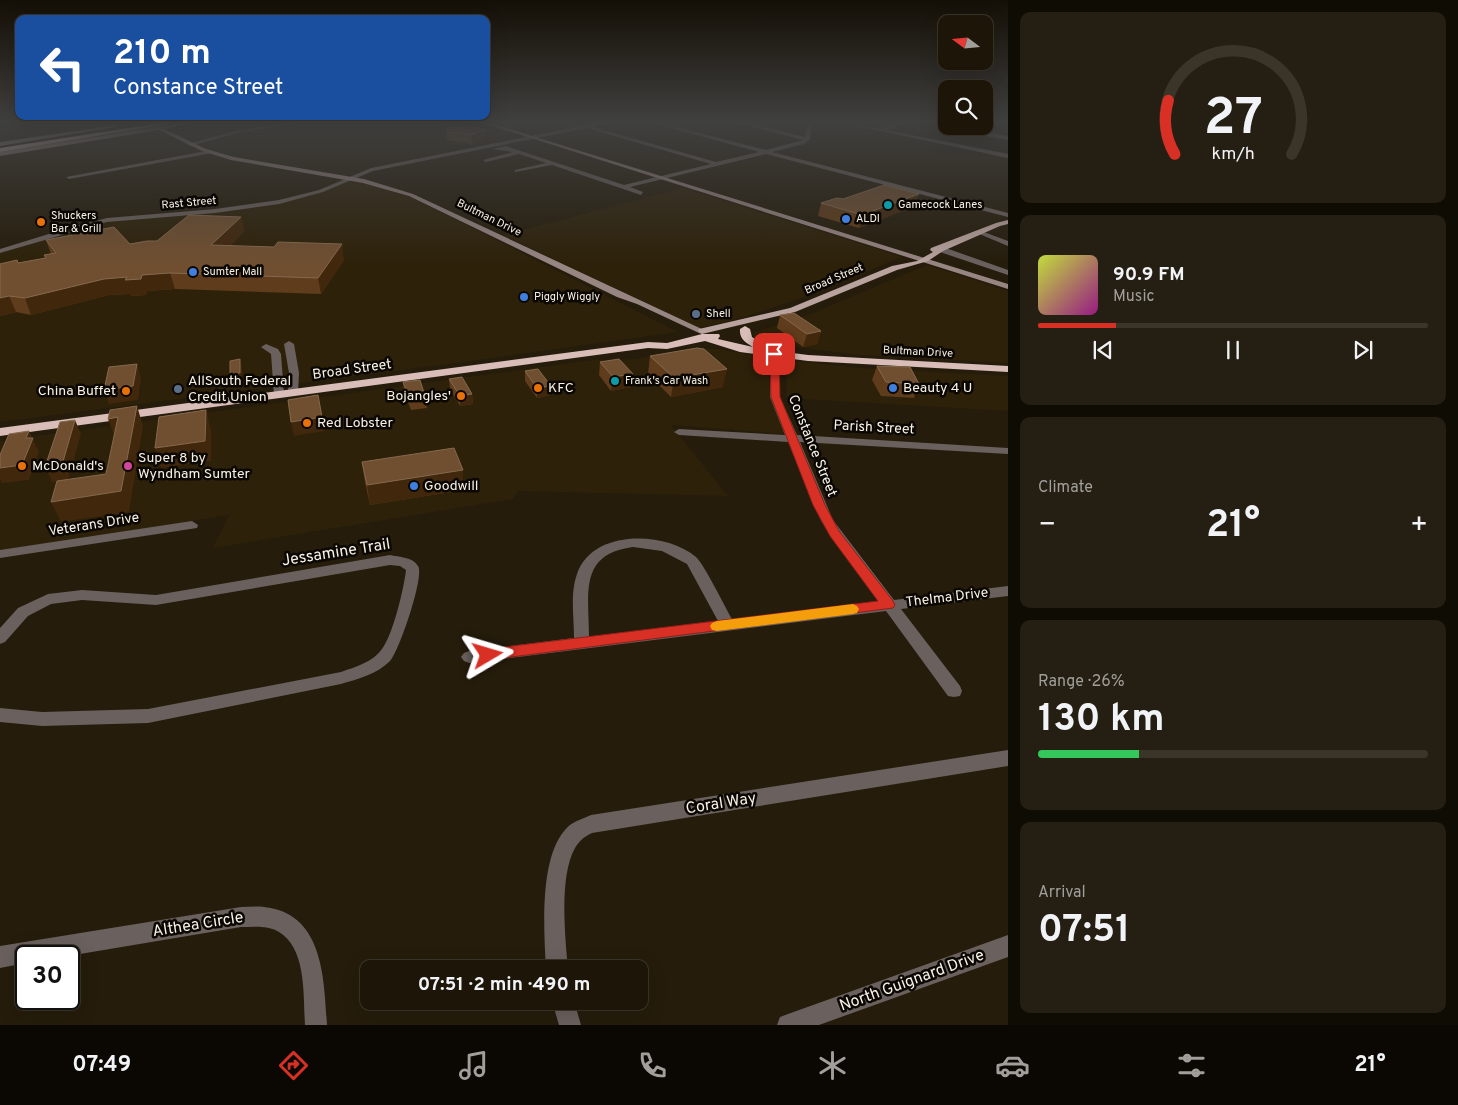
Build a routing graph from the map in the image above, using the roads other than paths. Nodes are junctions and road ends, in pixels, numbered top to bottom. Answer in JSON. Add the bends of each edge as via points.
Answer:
{"nodes":[{"id":1,"x":127,"y":169,"type":"edge"},
{"id":2,"x":290,"y":169,"type":"edge"},
{"id":3,"x":377,"y":169,"type":"edge"},
{"id":4,"x":528,"y":169,"type":"edge"},
{"id":5,"x":566,"y":169,"type":"edge"},
{"id":6,"x":630,"y":169,"type":"edge"},
{"id":7,"x":695,"y":169,"type":"edge"},
{"id":8,"x":831,"y":169,"type":"edge"},
{"id":9,"x":517,"y":171,"type":"dead end"},
{"id":10,"x":69,"y":177,"type":"dead end"},
{"id":11,"x":350,"y":178,"type":"junction"},
{"id":12,"x":658,"y":178,"type":"junction"},
{"id":13,"x":624,"y":187,"type":"junction"},
{"id":14,"x":640,"y":193,"type":"dead end"},
{"id":15,"x":1008,"y":215,"type":"edge"},
{"id":16,"x":1008,"y":222,"type":"edge"},
{"id":17,"x":998,"y":224,"type":"junction"},
{"id":18,"x":979,"y":232,"type":"junction"},
{"id":19,"x":1008,"y":244,"type":"edge"},
{"id":20,"x":940,"y":249,"type":"junction"},
{"id":21,"x":0,"y":251,"type":"edge"},
{"id":22,"x":912,"y":257,"type":"junction"},
{"id":23,"x":922,"y":260,"type":"junction"},
{"id":24,"x":895,"y":268,"type":"junction"},
{"id":25,"x":1008,"y":273,"type":"edge"},
{"id":26,"x":1008,"y":287,"type":"edge"},
{"id":27,"x":784,"y":313,"type":"junction"},
{"id":28,"x":745,"y":329,"type":"junction"},
{"id":29,"x":704,"y":335,"type":"junction"},
{"id":30,"x":289,"y":344,"type":"dead end"},
{"id":31,"x":648,"y":345,"type":"junction"},
{"id":32,"x":671,"y":345,"type":"junction"},
{"id":33,"x":759,"y":346,"type":"junction"},
{"id":34,"x":266,"y":347,"type":"dead end"},
{"id":35,"x":740,"y":349,"type":"junction"},
{"id":36,"x":775,"y":351,"type":"junction"},
{"id":37,"x":1008,"y":369,"type":"edge"},
{"id":38,"x":293,"y":393,"type":"junction"},
{"id":39,"x":280,"y":395,"type":"junction"},
{"id":40,"x":0,"y":432,"type":"edge"},
{"id":41,"x":679,"y":432,"type":"dead end"},
{"id":42,"x":792,"y":439,"type":"junction"},
{"id":43,"x":1008,"y":451,"type":"edge"},
{"id":44,"x":192,"y":525,"type":"dead end"},
{"id":45,"x":0,"y":554,"type":"edge"},
{"id":46,"x":1008,"y":591,"type":"edge"},
{"id":47,"x":888,"y":605,"type":"junction"},
{"id":48,"x":728,"y":625,"type":"junction"},
{"id":49,"x":0,"y":638,"type":"edge"},
{"id":50,"x":582,"y":643,"type":"junction"},
{"id":51,"x":469,"y":657,"type":"dead end"},
{"id":52,"x":954,"y":691,"type":"dead end"},
{"id":53,"x":0,"y":715,"type":"edge"},
{"id":54,"x":1008,"y":758,"type":"edge"},
{"id":55,"x":1008,"y":946,"type":"edge"},
{"id":56,"x":0,"y":957,"type":"edge"},
{"id":57,"x":556,"y":960,"type":"edge"},
{"id":58,"x":566,"y":1010,"type":"edge"},
{"id":59,"x":316,"y":1025,"type":"edge"},
{"id":60,"x":570,"y":1025,"type":"edge"},
{"id":61,"x":788,"y":1025,"type":"edge"}],
"edges":[{"from":1,"to":10,"type":"street"},
{"from":2,"to":11,"type":"street","name":"Bultman Drive"},
{"from":3,"to":11,"type":"street","name":"Rast Street"},
{"from":4,"to":9,"type":"street"},
{"from":5,"to":13,"type":"street"},
{"from":6,"to":12,"type":"street"},
{"from":7,"to":12,"type":"street"},
{"from":8,"to":15,"type":"street"},
{"from":11,"to":21,"type":"street","name":"Rast Street","via":[[321,191],[274,203],[107,220]]},
{"from":11,"to":29,"type":"street","name":"Bultman Drive","via":[[421,199],[630,299],[633,304]]},
{"from":12,"to":13,"type":"street"},
{"from":12,"to":22,"type":"street"},
{"from":13,"to":14,"type":"street"},
{"from":15,"to":17,"type":"main road","name":"Broad Street","via":[[995,221]]},
{"from":16,"to":17,"type":"main road","name":"Broad Street"},
{"from":17,"to":18,"type":"main road","name":"Broad Street"},
{"from":18,"to":19,"type":"street"},
{"from":18,"to":20,"type":"main road","name":"Broad Street"},
{"from":20,"to":22,"type":"main road","name":"Broad Street"},
{"from":20,"to":23,"type":"main road","name":"Broad Street"},
{"from":20,"to":25,"type":"street"},
{"from":22,"to":23,"type":"street"},
{"from":22,"to":24,"type":"main road","name":"Broad Street","via":[[898,263]]},
{"from":23,"to":24,"type":"main road","name":"Broad Street"},
{"from":23,"to":26,"type":"street"},
{"from":24,"to":27,"type":"main road","name":"Broad Street"},
{"from":27,"to":28,"type":"main road","name":"Broad Street","via":[[777,319]]},
{"from":27,"to":29,"type":"main road","name":"Broad Street","via":[[767,315]]},
{"from":28,"to":29,"type":"main road","name":"Broad Street"},
{"from":28,"to":33,"type":"highway","via":[[747,338]]},
{"from":29,"to":31,"type":"highway","name":"Broad Street","via":[[662,339]]},
{"from":29,"to":32,"type":"highway","name":"Broad Street"},
{"from":29,"to":33,"type":"highway","name":"Bultman Drive"},
{"from":29,"to":35,"type":"highway","name":"Bultman Drive"},
{"from":30,"to":38,"type":"street","via":[[294,373]]},
{"from":31,"to":32,"type":"highway","name":"Broad Street"},
{"from":31,"to":38,"type":"highway","name":"Broad Street"},
{"from":32,"to":35,"type":"highway"},
{"from":33,"to":36,"type":"highway","name":"Bultman Drive"},
{"from":34,"to":39,"type":"street","via":[[276,354]]},
{"from":35,"to":36,"type":"highway","name":"Bultman Drive"},
{"from":36,"to":37,"type":"highway","name":"Bultman Drive","via":[[808,358]]},
{"from":36,"to":42,"type":"street","name":"Constance Street","via":[[774,393]]},
{"from":38,"to":39,"type":"highway","name":"Broad Street"},
{"from":39,"to":40,"type":"highway","name":"Broad Street"},
{"from":41,"to":42,"type":"street","name":"Parish Street"},
{"from":42,"to":43,"type":"street","name":"Parish Street"},
{"from":42,"to":47,"type":"street","name":"Constance Street","via":[[826,521]]},
{"from":44,"to":45,"type":"street","name":"Veterans Drive"},
{"from":46,"to":47,"type":"street","name":"Thelma Drive"},
{"from":47,"to":48,"type":"street","name":"Thelma Drive"},
{"from":47,"to":52,"type":"street","name":"Constance Street"},
{"from":48,"to":50,"type":"street","name":"Thelma Drive"},
{"from":48,"to":50,"type":"street","via":[[692,561],[673,550],[652,545],[622,544],[600,551],[587,565],[583,576]]},
{"from":49,"to":53,"type":"street","name":"Jessamine Trail","via":[[23,612],[48,599],[82,595],[156,600],[390,560],[404,562],[413,568],[390,652],[366,670],[148,716],[42,719]]},
{"from":50,"to":51,"type":"street","name":"Thelma Drive"},
{"from":54,"to":57,"type":"street","name":"Coral Way","via":[[591,824],[578,830],[567,842],[559,868],[554,918]]},
{"from":55,"to":61,"type":"street","name":"North Guignard Drive"},
{"from":56,"to":59,"type":"street","name":"Althea Circle","via":[[260,915],[270,917],[298,933],[305,945]]},
{"from":58,"to":60,"type":"street"}]}
